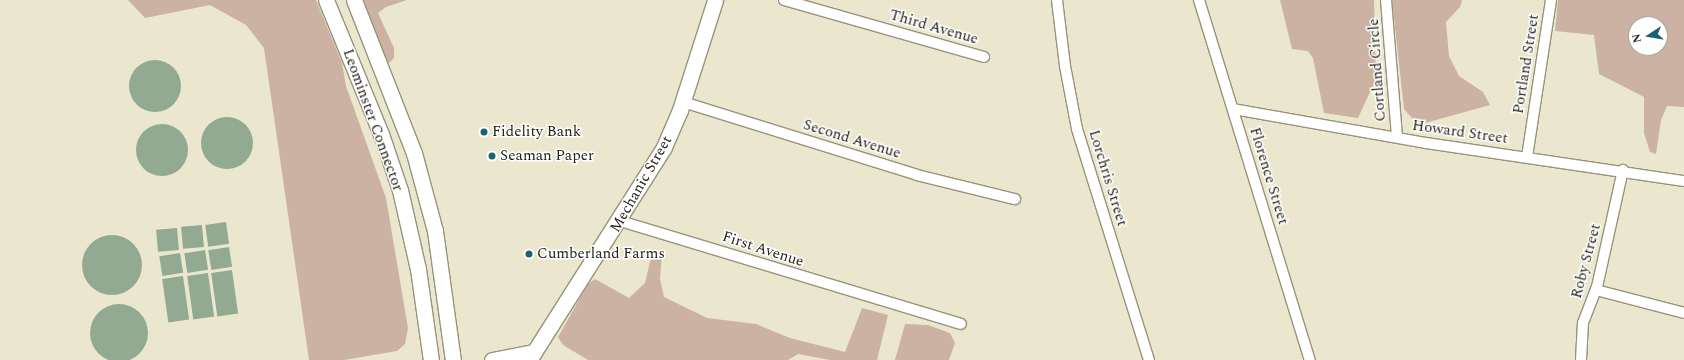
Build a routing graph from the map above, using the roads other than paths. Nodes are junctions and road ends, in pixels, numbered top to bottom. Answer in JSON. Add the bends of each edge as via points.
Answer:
{"nodes":[{"id":1,"x":326,"y":0,"type":"edge"},
{"id":2,"x":354,"y":0,"type":"edge"},
{"id":3,"x":715,"y":0,"type":"edge"},
{"id":4,"x":784,"y":0,"type":"edge"},
{"id":5,"x":1057,"y":0,"type":"edge"},
{"id":6,"x":1199,"y":0,"type":"edge"},
{"id":7,"x":1386,"y":0,"type":"edge"},
{"id":8,"x":1551,"y":0,"type":"edge"},
{"id":9,"x":984,"y":57,"type":"dead end"},
{"id":10,"x":683,"y":102,"type":"junction"},
{"id":11,"x":1233,"y":109,"type":"junction"},
{"id":12,"x":1397,"y":137,"type":"junction"},
{"id":13,"x":1527,"y":157,"type":"junction"},
{"id":14,"x":1623,"y":170,"type":"junction"},
{"id":15,"x":1684,"y":181,"type":"edge"},
{"id":16,"x":1015,"y":198,"type":"dead end"},
{"id":17,"x":620,"y":221,"type":"junction"},
{"id":18,"x":1596,"y":290,"type":"junction"},
{"id":19,"x":1684,"y":313,"type":"edge"},
{"id":20,"x":961,"y":324,"type":"dead end"},
{"id":21,"x":532,"y":356,"type":"edge"},
{"id":22,"x":431,"y":360,"type":"edge"},
{"id":23,"x":453,"y":360,"type":"edge"},
{"id":24,"x":492,"y":360,"type":"edge"},
{"id":25,"x":1149,"y":360,"type":"edge"},
{"id":26,"x":1310,"y":360,"type":"edge"},
{"id":27,"x":1581,"y":360,"type":"edge"}],
"edges":[{"from":1,"to":22,"type":"main road","name":"Leominster Connector","via":[[381,134],[400,190],[418,269]]},
{"from":2,"to":23,"type":"main road","name":"Leominster Connector","via":[[414,153],[435,231]]},
{"from":3,"to":10,"type":"main road","name":"Mechanic Street"},
{"from":4,"to":9,"type":"street","name":"Third Avenue"},
{"from":5,"to":25,"type":"street","name":"Lorchris Street","via":[[1077,129]]},
{"from":6,"to":11,"type":"street","name":"Florence Street"},
{"from":7,"to":12,"type":"street","name":"Cortland Circle"},
{"from":8,"to":13,"type":"street","name":"Portland Street"},
{"from":10,"to":16,"type":"street","name":"Second Avenue","via":[[917,175]]},
{"from":10,"to":17,"type":"main road","name":"Mechanic Street","via":[[661,153]]},
{"from":11,"to":12,"type":"street","name":"Howard Street"},
{"from":11,"to":26,"type":"street","name":"Florence Street"},
{"from":12,"to":13,"type":"street","name":"Howard Street"},
{"from":13,"to":14,"type":"street","name":"Howard Street"},
{"from":14,"to":15,"type":"street","name":"Howard Street"},
{"from":14,"to":18,"type":"street","name":"Roby Street"},
{"from":17,"to":20,"type":"street","name":"First Avenue"},
{"from":17,"to":21,"type":"main road","name":"Mechanic Street"},
{"from":18,"to":19,"type":"street"},
{"from":18,"to":27,"type":"street","name":"Roby Street","via":[[1583,323]]},
{"from":21,"to":24,"type":"main road","name":"Mechanic Street"}]}
